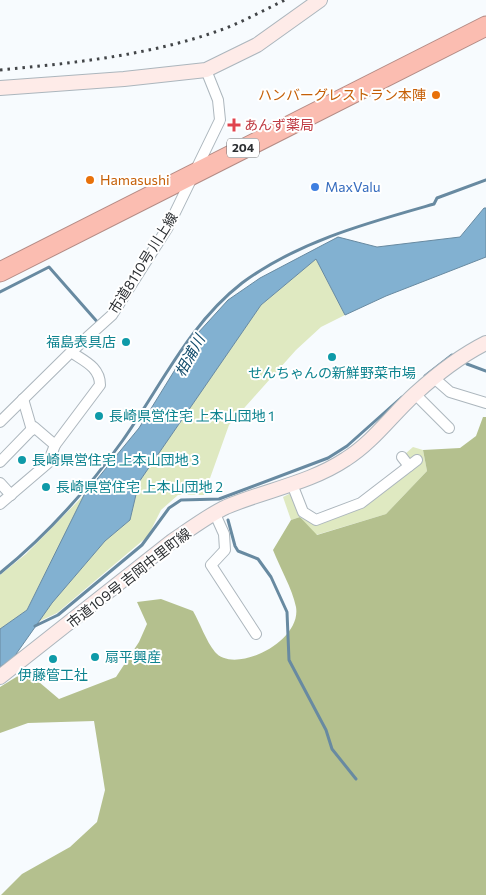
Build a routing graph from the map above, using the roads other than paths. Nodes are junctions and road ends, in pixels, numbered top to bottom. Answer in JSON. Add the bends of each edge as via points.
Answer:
{"nodes":[{"id":1,"x":320,"y":0,"type":"edge"},
{"id":2,"x":486,"y":26,"type":"edge"},
{"id":3,"x":206,"y":70,"type":"junction"},
{"id":4,"x":0,"y":88,"type":"edge"},
{"id":5,"x":193,"y":174,"type":"junction"},
{"id":6,"x":0,"y":272,"type":"edge"},
{"id":7,"x":486,"y":343,"type":"edge"},
{"id":8,"x":71,"y":352,"type":"junction"},
{"id":9,"x":434,"y":378,"type":"junction"},
{"id":10,"x":415,"y":394,"type":"junction"},
{"id":11,"x":23,"y":399,"type":"junction"},
{"id":12,"x":486,"y":403,"type":"edge"},
{"id":13,"x":0,"y":422,"type":"edge"},
{"id":14,"x":449,"y":428,"type":"dead end"},
{"id":15,"x":32,"y":430,"type":"junction"},
{"id":16,"x":54,"y":444,"type":"junction"},
{"id":17,"x":402,"y":457,"type":"dead end"},
{"id":18,"x":0,"y":462,"type":"edge"},
{"id":19,"x":0,"y":483,"type":"edge"},
{"id":20,"x":292,"y":484,"type":"junction"},
{"id":21,"x":11,"y":495,"type":"junction"},
{"id":22,"x":0,"y":504,"type":"edge"},
{"id":23,"x":215,"y":514,"type":"junction"},
{"id":24,"x":256,"y":634,"type":"dead end"},
{"id":25,"x":0,"y":677,"type":"edge"}],
"edges":[{"from":1,"to":3,"type":"street","via":[[257,45]]},
{"from":2,"to":5,"type":"highway","number":"204"},
{"from":3,"to":4,"type":"street"},
{"from":3,"to":5,"type":"street","name":"市道8110号 川上線","via":[[218,100],[220,120]]},
{"from":5,"to":6,"type":"highway","number":"204"},
{"from":5,"to":8,"type":"street","name":"市道8110号 川上線","via":[[168,227],[112,315]]},
{"from":7,"to":9,"type":"street","name":"市道109号 吉岡中里町線","via":[[451,363]]},
{"from":8,"to":11,"type":"street","name":"市道8110号 川上線"},
{"from":8,"to":16,"type":"street","via":[[97,370],[100,385]]},
{"from":9,"to":10,"type":"street","name":"市道109号 吉岡中里町線"},
{"from":9,"to":12,"type":"street","via":[[450,392]]},
{"from":10,"to":14,"type":"street"},
{"from":10,"to":20,"type":"street","name":"市道109号 吉岡中里町線","via":[[358,451],[332,467]]},
{"from":11,"to":13,"type":"street","name":"市道8110号 川上線"},
{"from":11,"to":15,"type":"street"},
{"from":15,"to":16,"type":"street","via":[[34,427]]},
{"from":15,"to":18,"type":"street"},
{"from":16,"to":21,"type":"street","via":[[48,463]]},
{"from":17,"to":20,"type":"street","via":[[413,463],[361,503],[316,520],[303,512]]},
{"from":19,"to":21,"type":"street"},
{"from":20,"to":23,"type":"street","name":"市道109号 吉岡中里町線"},
{"from":21,"to":22,"type":"street"},
{"from":23,"to":24,"type":"street","via":[[224,534],[225,550],[211,565]]},
{"from":23,"to":25,"type":"street","name":"市道109号 吉岡中里町線","via":[[171,542]]}]}
